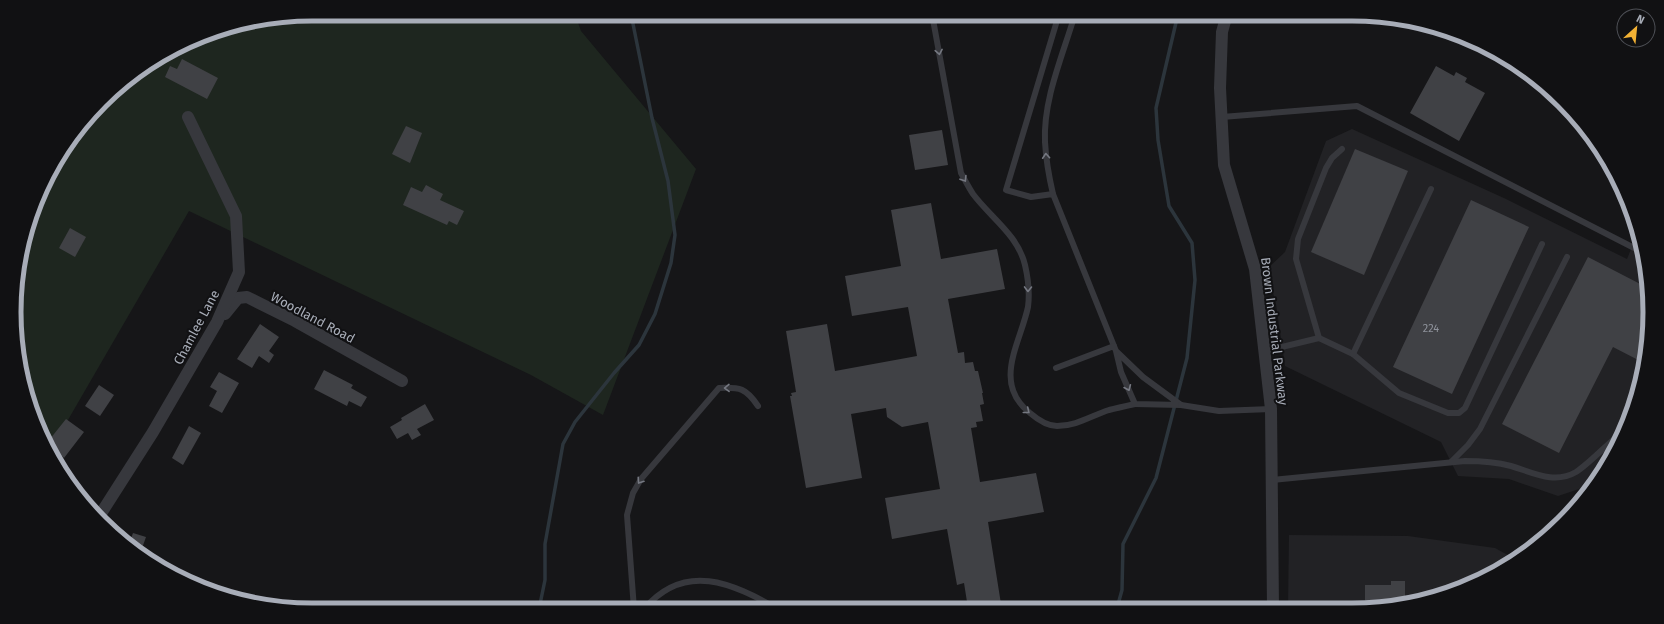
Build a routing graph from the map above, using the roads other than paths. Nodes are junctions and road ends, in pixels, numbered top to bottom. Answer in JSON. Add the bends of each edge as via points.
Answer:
{"nodes":[{"id":1,"x":933,"y":21,"type":"edge"},
{"id":2,"x":1057,"y":21,"type":"edge"},
{"id":3,"x":1073,"y":21,"type":"edge"},
{"id":4,"x":1225,"y":21,"type":"edge"},
{"id":5,"x":188,"y":117,"type":"dead end"},
{"id":6,"x":1222,"y":117,"type":"junction"},
{"id":7,"x":1342,"y":149,"type":"dead end"},
{"id":8,"x":1431,"y":189,"type":"dead end"},
{"id":9,"x":1053,"y":194,"type":"junction"},
{"id":10,"x":1542,"y":244,"type":"dead end"},
{"id":11,"x":1636,"y":249,"type":"edge"},
{"id":12,"x":1567,"y":257,"type":"dead end"},
{"id":13,"x":217,"y":322,"type":"junction"},
{"id":14,"x":1319,"y":338,"type":"junction"},
{"id":15,"x":1115,"y":349,"type":"junction"},
{"id":16,"x":1265,"y":351,"type":"junction"},
{"id":17,"x":1353,"y":354,"type":"junction"},
{"id":18,"x":1056,"y":368,"type":"dead end"},
{"id":19,"x":402,"y":381,"type":"dead end"},
{"id":20,"x":1135,"y":404,"type":"junction"},
{"id":21,"x":1181,"y":405,"type":"junction"},
{"id":22,"x":758,"y":406,"type":"dead end"},
{"id":23,"x":1271,"y":409,"type":"junction"},
{"id":24,"x":1614,"y":439,"type":"edge"},
{"id":25,"x":1451,"y":462,"type":"junction"},
{"id":26,"x":1272,"y":480,"type":"junction"},
{"id":27,"x":102,"y":513,"type":"edge"},
{"id":28,"x":634,"y":603,"type":"edge"},
{"id":29,"x":650,"y":603,"type":"edge"},
{"id":30,"x":768,"y":603,"type":"edge"},
{"id":31,"x":1273,"y":603,"type":"edge"}],
"edges":[{"from":1,"to":20,"type":"lane","one_way":true,"via":[[961,173],[973,194],[1011,236],[1024,262],[1029,284],[1028,306],[1014,349],[1010,373],[1013,391],[1021,406],[1037,420],[1055,426],[1078,423],[1108,410]]},
{"from":2,"to":9,"type":"lane","via":[[1006,190],[1031,197]]},
{"from":9,"to":3,"type":"lane","one_way":true,"via":[[1045,141],[1048,110]]},
{"from":4,"to":6,"type":"street","name":"Brown Industrial Parkway","via":[[1222,32],[1220,88]]},
{"from":5,"to":13,"type":"street","name":"Chamlee Lane","via":[[236,216],[239,272]]},
{"from":6,"to":11,"type":"lane","via":[[1356,106]]},
{"from":6,"to":16,"type":"street","name":"Brown Industrial Parkway","via":[[1224,165],[1255,268]]},
{"from":7,"to":14,"type":"lane","via":[[1326,168],[1298,239],[1296,259]]},
{"from":8,"to":17,"type":"lane"},
{"from":9,"to":15,"type":"lane"},
{"from":10,"to":17,"type":"lane","via":[[1465,408],[1459,413],[1448,413],[1399,393]]},
{"from":12,"to":25,"type":"lane","via":[[1480,429]]},
{"from":13,"to":19,"type":"street","name":"Woodland Road","via":[[238,298],[247,297]]},
{"from":13,"to":27,"type":"street","name":"Chamlee Lane"},
{"from":14,"to":16,"type":"lane"},
{"from":14,"to":17,"type":"lane"},
{"from":15,"to":18,"type":"lane"},
{"from":15,"to":20,"type":"lane","one_way":true,"via":[[1121,372]]},
{"from":15,"to":21,"type":"lane","via":[[1143,377]]},
{"from":16,"to":23,"type":"street","name":"Brown Industrial Parkway"},
{"from":20,"to":21,"type":"lane"},
{"from":21,"to":23,"type":"lane","via":[[1219,412]]},
{"from":22,"to":28,"type":"lane","one_way":true,"via":[[749,393],[737,387],[719,388],[641,479],[633,493],[627,514]]},
{"from":23,"to":26,"type":"street","name":"Brown Industrial Parkway"},
{"from":24,"to":25,"type":"lane","via":[[1576,472],[1557,478],[1494,463]]},
{"from":25,"to":26,"type":"lane"},
{"from":26,"to":31,"type":"street","name":"Brown Industrial Parkway"},
{"from":29,"to":30,"type":"lane","via":[[656,596],[684,582],[716,581],[750,593]]}]}
